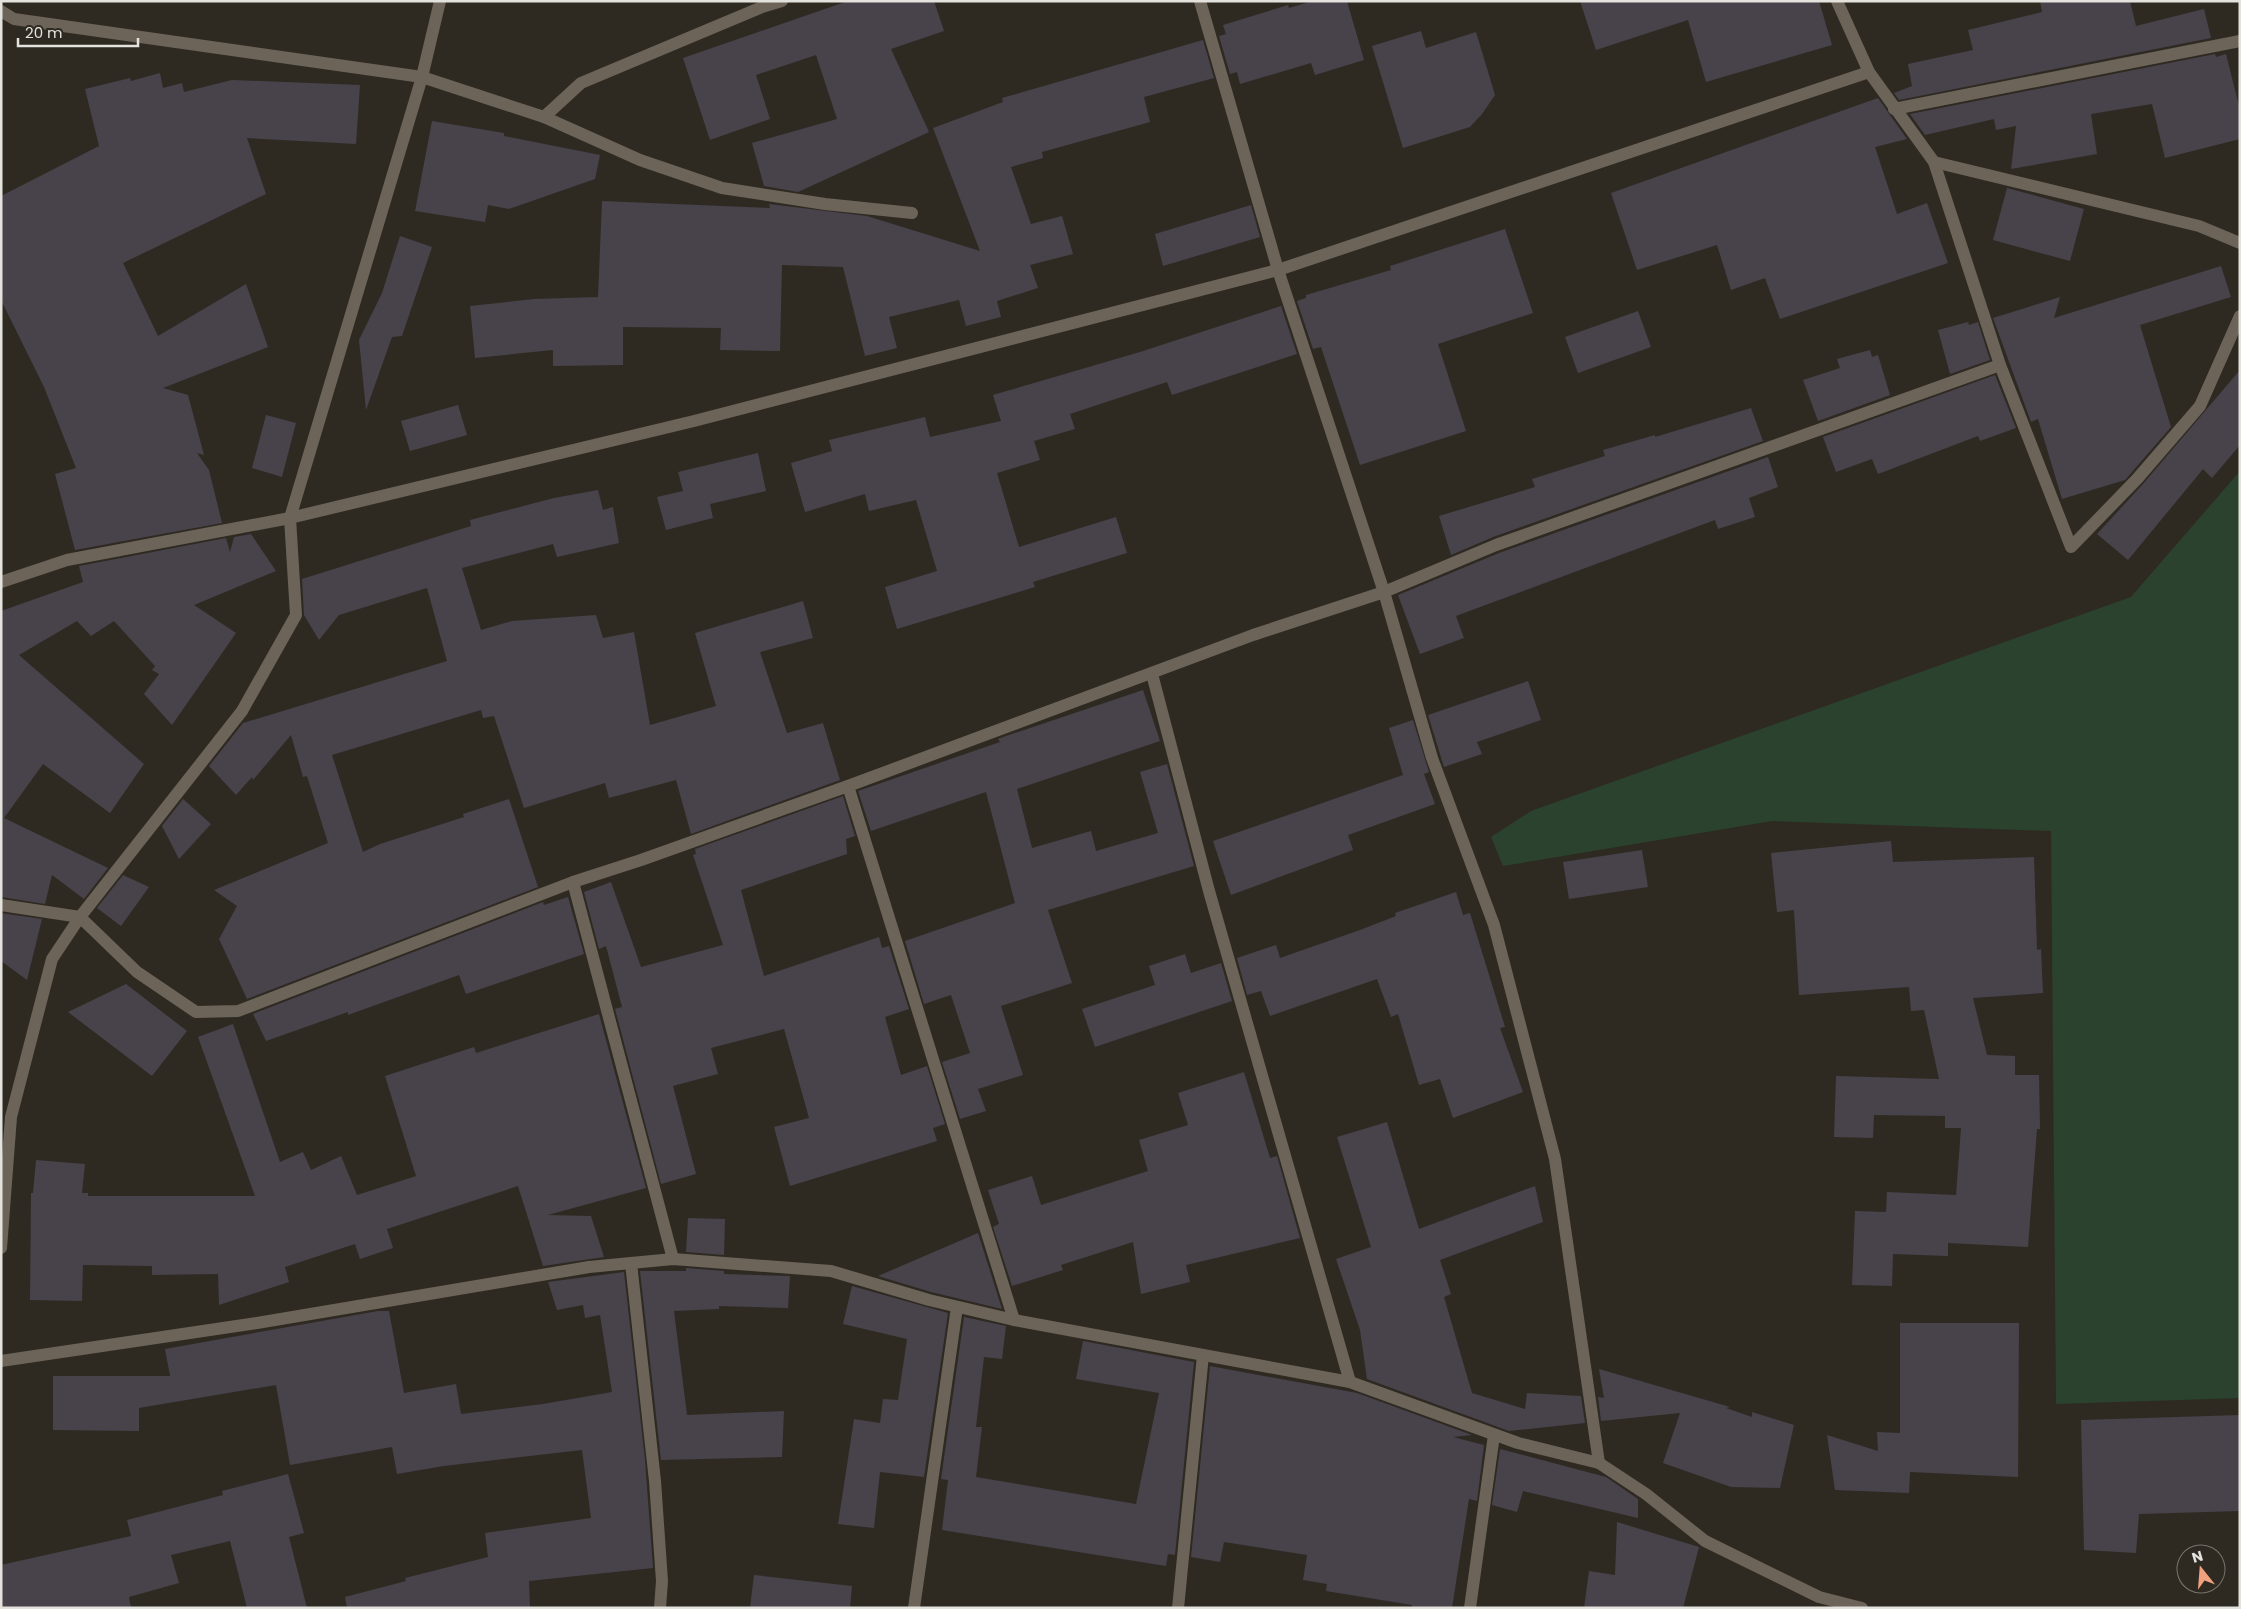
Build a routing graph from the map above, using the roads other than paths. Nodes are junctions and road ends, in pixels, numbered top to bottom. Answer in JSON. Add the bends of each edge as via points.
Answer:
{"nodes":[{"id":1,"x":440,"y":1,"type":"edge"},
{"id":2,"x":782,"y":1,"type":"edge"},
{"id":3,"x":1200,"y":1,"type":"edge"},
{"id":4,"x":1837,"y":1,"type":"edge"},
{"id":5,"x":1,"y":12,"type":"edge"},
{"id":6,"x":2240,"y":41,"type":"edge"},
{"id":7,"x":1869,"y":72,"type":"junction"},
{"id":8,"x":422,"y":77,"type":"junction"},
{"id":9,"x":1894,"y":109,"type":"junction"},
{"id":10,"x":544,"y":117,"type":"junction"},
{"id":11,"x":1934,"y":162,"type":"junction"},
{"id":12,"x":912,"y":213,"type":"dead end"},
{"id":13,"x":2240,"y":243,"type":"edge"},
{"id":14,"x":1278,"y":270,"type":"junction"},
{"id":15,"x":2240,"y":316,"type":"edge"},
{"id":16,"x":2000,"y":365,"type":"junction"},
{"id":17,"x":290,"y":518,"type":"junction"},
{"id":18,"x":1,"y":582,"type":"edge"},
{"id":19,"x":1384,"y":592,"type":"junction"},
{"id":20,"x":1152,"y":674,"type":"junction"},
{"id":21,"x":848,"y":786,"type":"junction"},
{"id":22,"x":573,"y":882,"type":"junction"},
{"id":23,"x":1,"y":904,"type":"edge"},
{"id":24,"x":80,"y":917,"type":"junction"},
{"id":25,"x":1,"y":1248,"type":"edge"},
{"id":26,"x":673,"y":1259,"type":"junction"},
{"id":27,"x":631,"y":1263,"type":"junction"},
{"id":28,"x":956,"y":1307,"type":"junction"},
{"id":29,"x":1014,"y":1320,"type":"junction"},
{"id":30,"x":1203,"y":1355,"type":"junction"},
{"id":31,"x":1,"y":1361,"type":"edge"},
{"id":32,"x":1350,"y":1382,"type":"junction"},
{"id":33,"x":1494,"y":1434,"type":"junction"},
{"id":34,"x":1599,"y":1463,"type":"junction"},
{"id":35,"x":660,"y":1608,"type":"edge"},
{"id":36,"x":914,"y":1608,"type":"edge"},
{"id":37,"x":1178,"y":1608,"type":"edge"},
{"id":38,"x":1470,"y":1608,"type":"edge"},
{"id":39,"x":1862,"y":1608,"type":"edge"}],
"edges":[{"from":1,"to":8,"type":"street"},
{"from":2,"to":10,"type":"street","via":[[581,84]]},
{"from":3,"to":14,"type":"street"},
{"from":4,"to":7,"type":"street"},
{"from":5,"to":8,"type":"street","via":[[14,19]]},
{"from":6,"to":9,"type":"street"},
{"from":7,"to":9,"type":"street"},
{"from":7,"to":14,"type":"street"},
{"from":8,"to":10,"type":"street"},
{"from":8,"to":17,"type":"street"},
{"from":9,"to":11,"type":"street"},
{"from":10,"to":12,"type":"street","via":[[640,160],[722,188]]},
{"from":11,"to":13,"type":"street","via":[[2199,226]]},
{"from":11,"to":16,"type":"street"},
{"from":14,"to":17,"type":"street","via":[[694,421]]},
{"from":14,"to":19,"type":"street"},
{"from":15,"to":16,"type":"street","via":[[2200,406],[2137,479],[2071,547]]},
{"from":16,"to":19,"type":"street","via":[[1496,545]]},
{"from":17,"to":18,"type":"street","via":[[67,560]]},
{"from":17,"to":24,"type":"street","via":[[296,615],[242,712]]},
{"from":19,"to":20,"type":"street","via":[[1253,635]]},
{"from":19,"to":34,"type":"street","via":[[1432,758],[1494,925],[1555,1159]]},
{"from":20,"to":21,"type":"street"},
{"from":20,"to":32,"type":"street","via":[[1212,900]]},
{"from":21,"to":22,"type":"street"},
{"from":21,"to":29,"type":"street"},
{"from":22,"to":24,"type":"street","via":[[238,1011],[196,1012],[137,972]]},
{"from":22,"to":26,"type":"street"},
{"from":23,"to":24,"type":"street"},
{"from":24,"to":25,"type":"street","via":[[52,959],[10,1117]]},
{"from":26,"to":27,"type":"street"},
{"from":26,"to":28,"type":"street","via":[[831,1271]]},
{"from":27,"to":31,"type":"street","via":[[589,1267],[257,1323]]},
{"from":27,"to":35,"type":"street","via":[[655,1481],[662,1582]]},
{"from":28,"to":29,"type":"street"},
{"from":28,"to":36,"type":"street"},
{"from":29,"to":30,"type":"street"},
{"from":30,"to":32,"type":"street"},
{"from":30,"to":37,"type":"street"},
{"from":32,"to":33,"type":"street"},
{"from":33,"to":34,"type":"street"},
{"from":33,"to":38,"type":"street"},
{"from":34,"to":39,"type":"street","via":[[1646,1494],[1705,1541],[1819,1597]]}]}
